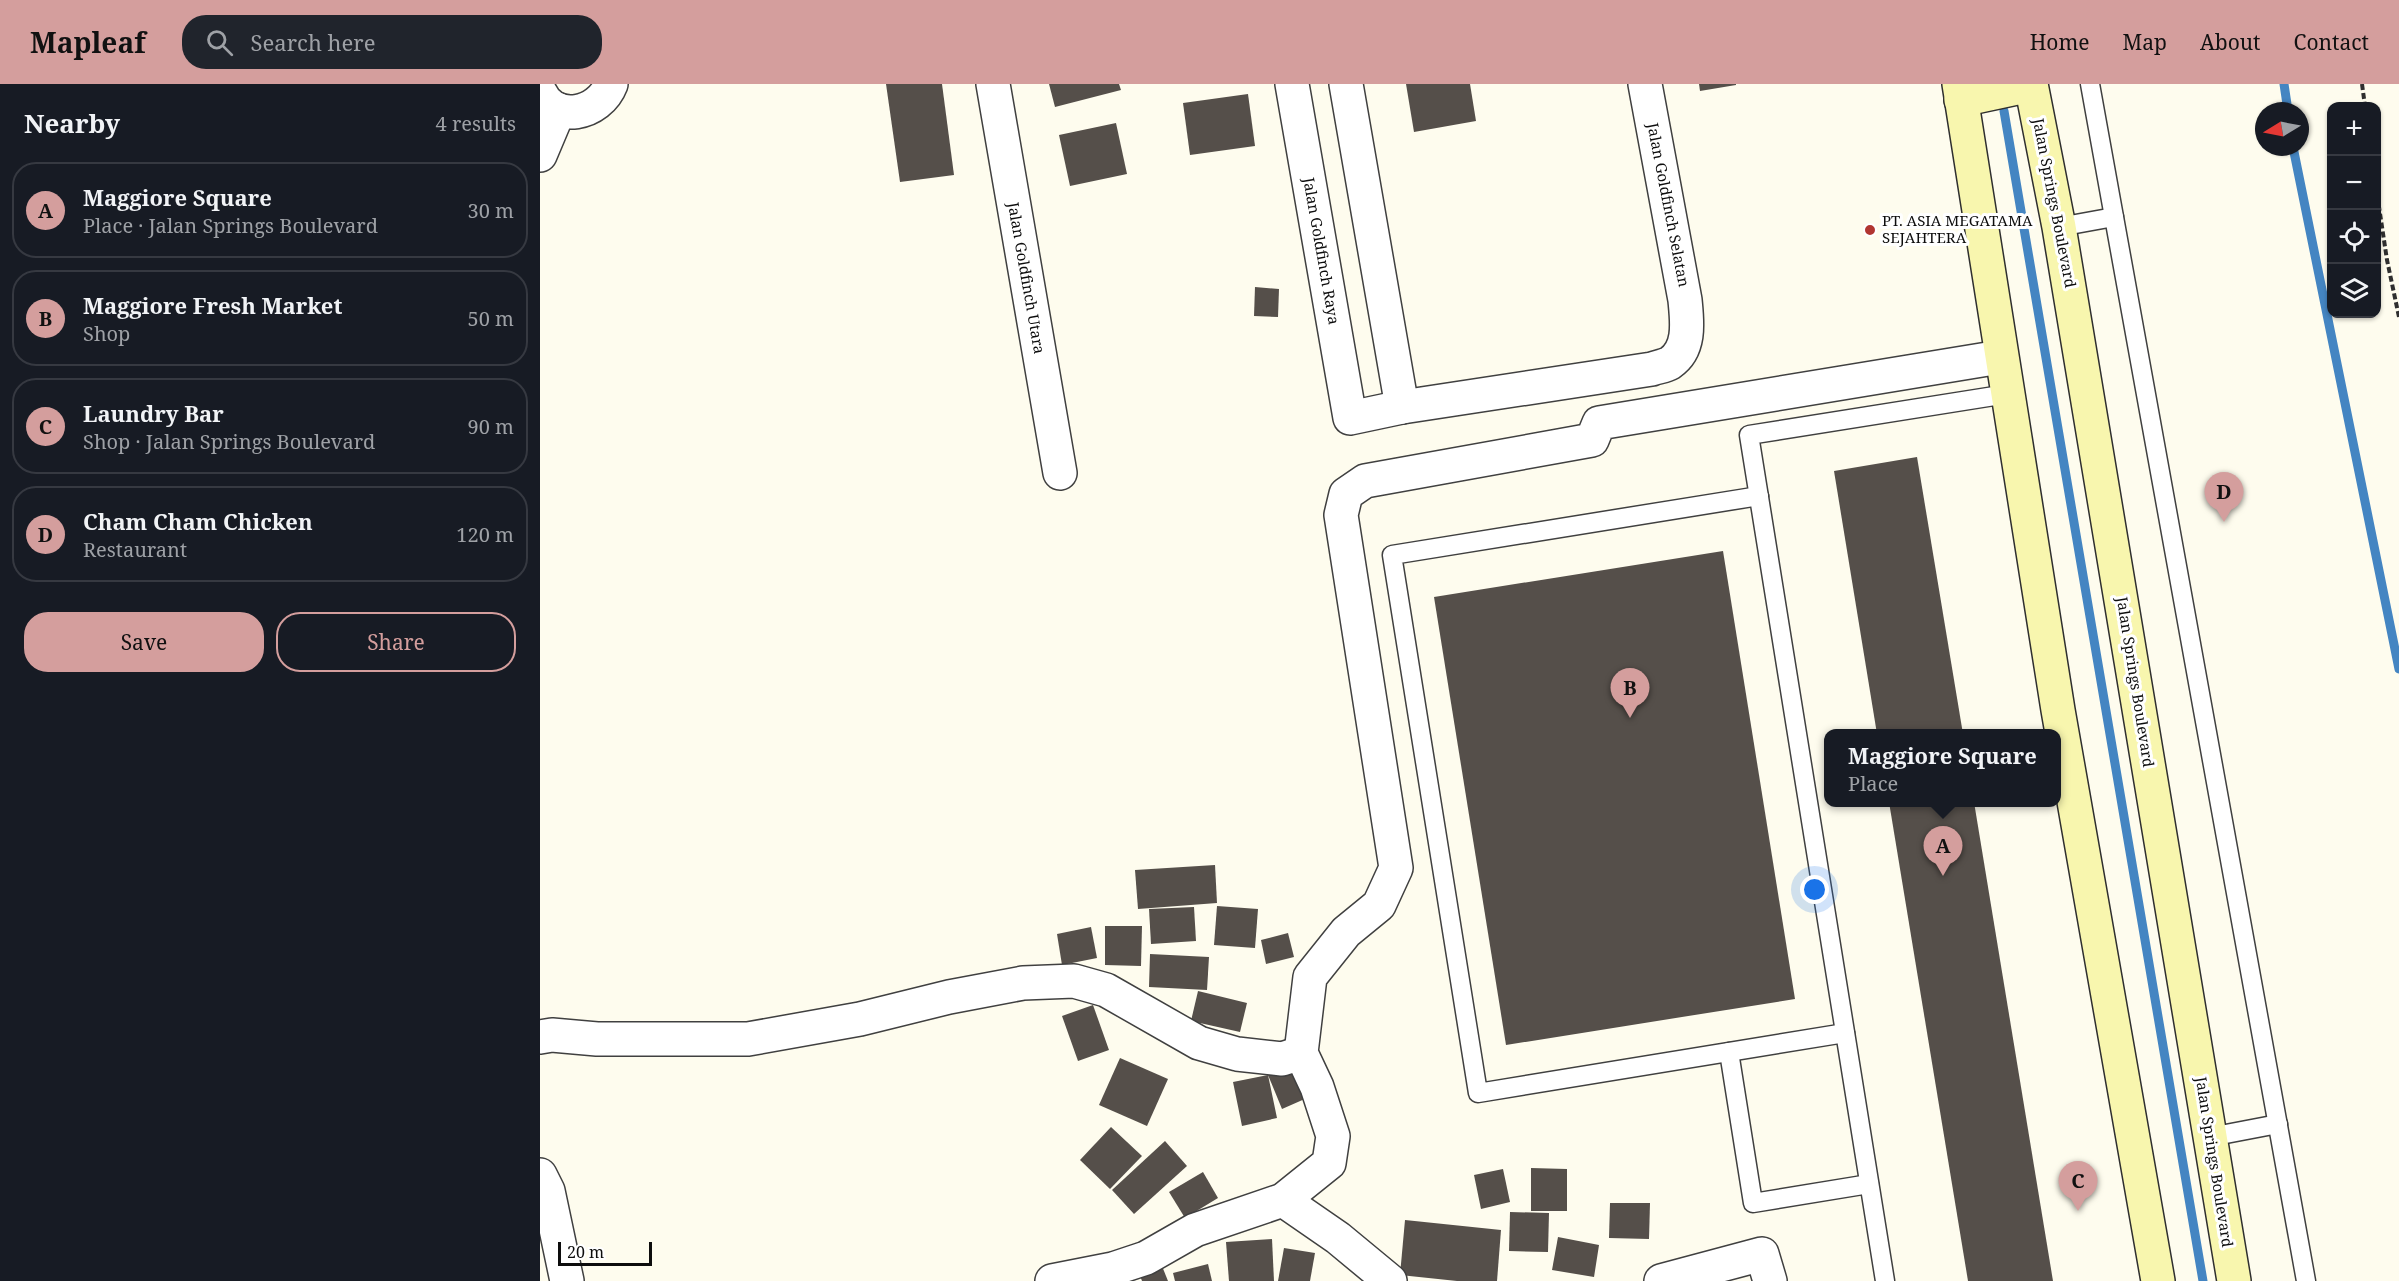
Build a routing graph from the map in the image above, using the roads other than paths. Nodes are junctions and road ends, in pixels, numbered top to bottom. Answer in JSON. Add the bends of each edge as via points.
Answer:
{"nodes":[{"id":1,"x":611,"y":84,"type":"edge"},
{"id":2,"x":993,"y":84,"type":"edge"},
{"id":3,"x":1346,"y":84,"type":"edge"},
{"id":4,"x":1645,"y":84,"type":"edge"},
{"id":5,"x":2090,"y":84,"type":"edge"},
{"id":6,"x":1296,"y":85,"type":"edge"},
{"id":7,"x":2031,"y":85,"type":"edge"},
{"id":8,"x":1960,"y":92,"type":"edge"},
{"id":9,"x":550,"y":101,"type":"edge"},
{"id":10,"x":540,"y":155,"type":"edge"},
{"id":11,"x":2114,"y":217,"type":"junction"},
{"id":12,"x":2059,"y":227,"type":"junction"},
{"id":13,"x":2000,"y":357,"type":"junction"},
{"id":14,"x":2007,"y":394,"type":"junction"},
{"id":15,"x":1402,"y":407,"type":"junction"},
{"id":16,"x":1060,"y":473,"type":"dead end"},
{"id":17,"x":1759,"y":496,"type":"junction"},
{"id":18,"x":1845,"y":1033,"type":"junction"},
{"id":19,"x":540,"y":1037,"type":"edge"},
{"id":20,"x":1729,"y":1052,"type":"junction"},
{"id":21,"x":1301,"y":1053,"type":"junction"},
{"id":22,"x":2278,"y":1124,"type":"junction"},
{"id":23,"x":2210,"y":1137,"type":"junction"},
{"id":24,"x":540,"y":1174,"type":"edge"},
{"id":25,"x":1869,"y":1185,"type":"junction"},
{"id":26,"x":1283,"y":1200,"type":"junction"},
{"id":27,"x":567,"y":1281,"type":"edge"},
{"id":28,"x":1052,"y":1281,"type":"edge"},
{"id":29,"x":1389,"y":1281,"type":"edge"},
{"id":30,"x":1661,"y":1281,"type":"edge"},
{"id":31,"x":1770,"y":1281,"type":"edge"},
{"id":32,"x":1885,"y":1281,"type":"edge"},
{"id":33,"x":2158,"y":1281,"type":"edge"},
{"id":34,"x":2234,"y":1281,"type":"edge"},
{"id":35,"x":2306,"y":1281,"type":"edge"}],
"edges":[{"from":1,"to":9,"type":"street","via":[[599,104],[581,112]]},
{"from":2,"to":16,"type":"street","name":"Jalan Goldfinch Utara"},
{"from":3,"to":15,"type":"street"},
{"from":4,"to":15,"type":"street","name":"Jalan Goldfinch Selatan","via":[[1685,300],[1684,346],[1671,362],[1652,369]]},
{"from":5,"to":11,"type":"lane"},
{"from":6,"to":15,"type":"street","name":"Jalan Goldfinch Raya","via":[[1350,418]]},
{"from":7,"to":8,"type":"main road"},
{"from":7,"to":12,"type":"main road","name":"Jalan Springs Boulevard"},
{"from":8,"to":13,"type":"main road"},
{"from":9,"to":10,"type":"street"},
{"from":11,"to":12,"type":"lane"},
{"from":11,"to":22,"type":"lane"},
{"from":12,"to":23,"type":"main road","name":"Jalan Springs Boulevard"},
{"from":13,"to":14,"type":"main road"},
{"from":13,"to":21,"type":"street","via":[[1599,423],[1592,440],[1365,481],[1346,494],[1341,515],[1396,868],[1379,905],[1346,932],[1311,977]]},
{"from":14,"to":17,"type":"lane","via":[[1749,435]]},
{"from":14,"to":33,"type":"main road"},
{"from":17,"to":18,"type":"lane"},
{"from":17,"to":20,"type":"lane","via":[[1392,555],[1478,1093]]},
{"from":18,"to":20,"type":"lane"},
{"from":18,"to":25,"type":"lane"},
{"from":19,"to":21,"type":"street","via":[[748,1038],[860,1019],[1023,983],[1074,981],[1106,990],[1199,1043],[1237,1054],[1282,1059]]},
{"from":20,"to":25,"type":"lane","via":[[1754,1203]]},
{"from":21,"to":26,"type":"street","via":[[1333,1136],[1329,1163]]},
{"from":22,"to":23,"type":"lane"},
{"from":22,"to":35,"type":"lane"},
{"from":23,"to":34,"type":"main road","name":"Jalan Springs Boulevard"},
{"from":24,"to":27,"type":"street","via":[[548,1191]]},
{"from":25,"to":32,"type":"lane"},
{"from":26,"to":28,"type":"street","via":[[1195,1230],[1146,1258]]},
{"from":26,"to":29,"type":"street","via":[[1338,1238]]},
{"from":30,"to":31,"type":"street","via":[[1762,1254]]}]}
